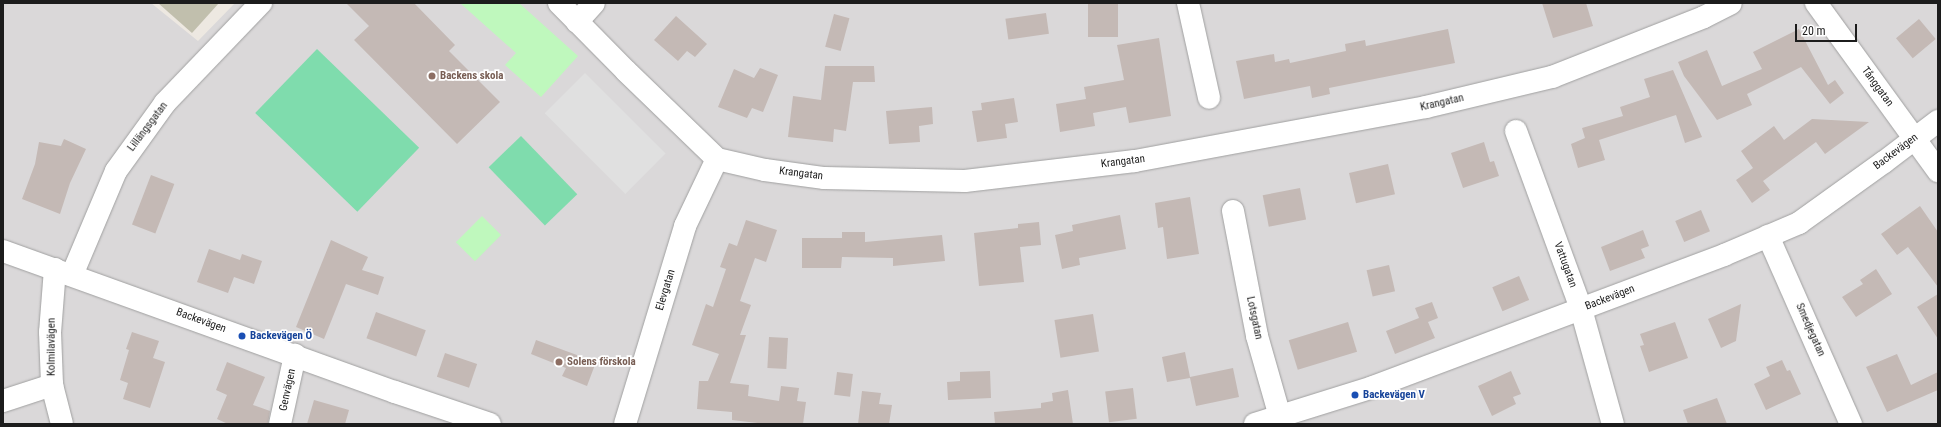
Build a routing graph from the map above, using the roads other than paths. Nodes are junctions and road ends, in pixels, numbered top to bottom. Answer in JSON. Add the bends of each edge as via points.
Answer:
{"nodes":[{"id":1,"x":261,"y":3,"type":"edge"},
{"id":2,"x":559,"y":3,"type":"edge"},
{"id":3,"x":594,"y":3,"type":"edge"},
{"id":4,"x":1188,"y":3,"type":"edge"},
{"id":5,"x":1732,"y":3,"type":"edge"},
{"id":6,"x":1816,"y":3,"type":"edge"},
{"id":7,"x":577,"y":22,"type":"junction"},
{"id":8,"x":1209,"y":98,"type":"dead end"},
{"id":9,"x":1938,"y":120,"type":"edge"},
{"id":10,"x":1516,"y":131,"type":"dead end"},
{"id":11,"x":1914,"y":139,"type":"junction"},
{"id":12,"x":717,"y":159,"type":"junction"},
{"id":13,"x":1938,"y":171,"type":"edge"},
{"id":14,"x":1233,"y":211,"type":"dead end"},
{"id":15,"x":1768,"y":236,"type":"junction"},
{"id":16,"x":3,"y":251,"type":"edge"},
{"id":17,"x":64,"y":272,"type":"junction"},
{"id":18,"x":1581,"y":309,"type":"junction"},
{"id":19,"x":295,"y":355,"type":"junction"},
{"id":20,"x":52,"y":385,"type":"junction"},
{"id":21,"x":3,"y":401,"type":"edge"},
{"id":22,"x":1281,"y":420,"type":"edge"},
{"id":23,"x":62,"y":424,"type":"edge"},
{"id":24,"x":280,"y":424,"type":"edge"},
{"id":25,"x":490,"y":424,"type":"edge"},
{"id":26,"x":625,"y":424,"type":"edge"},
{"id":27,"x":1254,"y":424,"type":"edge"},
{"id":28,"x":1613,"y":424,"type":"edge"},
{"id":29,"x":1851,"y":424,"type":"edge"}],
"edges":[{"from":1,"to":17,"type":"street","name":"Lillängsgatan","via":[[165,104],[116,171]]},
{"from":2,"to":7,"type":"street"},
{"from":3,"to":7,"type":"street"},
{"from":4,"to":8,"type":"street"},
{"from":5,"to":12,"type":"street","name":"Krangatan","via":[[1704,17],[1552,77],[1426,107],[1135,161],[965,180],[824,178],[765,170]]},
{"from":6,"to":11,"type":"street","name":"Tånggatan"},
{"from":7,"to":12,"type":"street"},
{"from":9,"to":11,"type":"street","name":"Backevägen"},
{"from":10,"to":18,"type":"street","name":"Vattugatan"},
{"from":11,"to":13,"type":"street","name":"Tånggatan"},
{"from":11,"to":15,"type":"street","name":"Backevägen","via":[[1799,223]]},
{"from":12,"to":26,"type":"street","name":"Elevgatan","via":[[685,226]]},
{"from":14,"to":22,"type":"street","name":"Lotsgatan","via":[[1257,336]]},
{"from":15,"to":18,"type":"street","name":"Backevägen"},
{"from":15,"to":29,"type":"street","name":"Smedjegatan"},
{"from":16,"to":17,"type":"street","name":"Backevägen"},
{"from":17,"to":19,"type":"street","name":"Backevägen"},
{"from":17,"to":20,"type":"street","name":"Kolmilavägen","via":[[50,332]]},
{"from":18,"to":22,"type":"street","name":"Backevägen"},
{"from":18,"to":28,"type":"street","name":"Vattugatan"},
{"from":19,"to":24,"type":"street","name":"Genvägen"},
{"from":19,"to":25,"type":"street","name":"Backevägen"},
{"from":20,"to":21,"type":"street"},
{"from":20,"to":23,"type":"street","name":"Kolmilavägen"},
{"from":22,"to":27,"type":"street","name":"Backevägen"}]}
